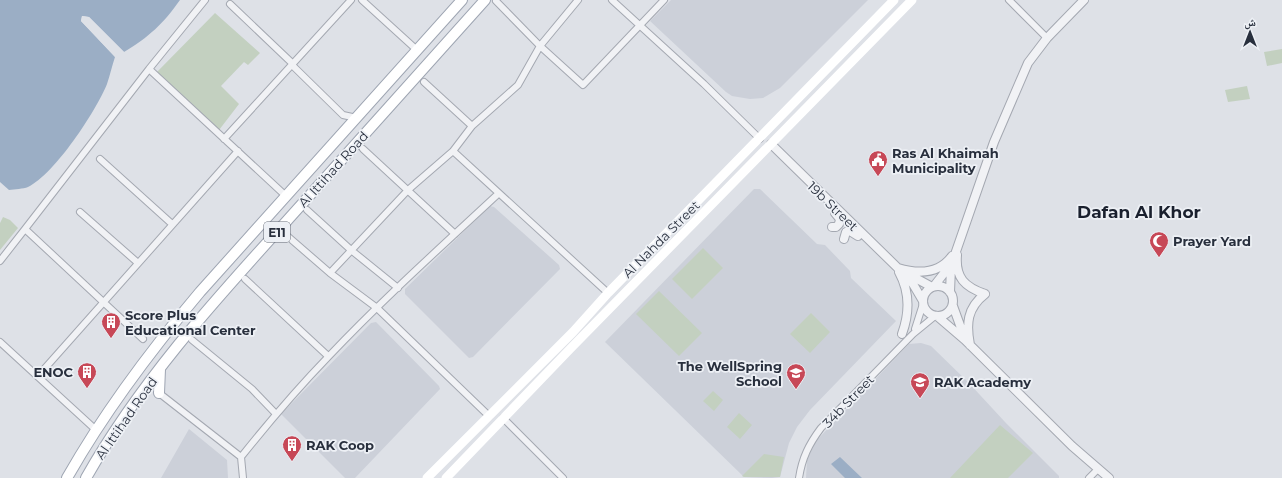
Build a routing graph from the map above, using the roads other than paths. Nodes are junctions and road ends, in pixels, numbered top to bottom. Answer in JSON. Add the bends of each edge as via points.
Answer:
{"nodes":[{"id":1,"x":205,"y":0,"type":"edge"},
{"id":2,"x":351,"y":0,"type":"edge"},
{"id":3,"x":362,"y":0,"type":"edge"},
{"id":4,"x":462,"y":0,"type":"edge"},
{"id":5,"x":485,"y":0,"type":"edge"},
{"id":6,"x":578,"y":0,"type":"edge"},
{"id":7,"x":612,"y":0,"type":"edge"},
{"id":8,"x":664,"y":0,"type":"edge"},
{"id":9,"x":894,"y":0,"type":"edge"},
{"id":10,"x":912,"y":0,"type":"edge"},
{"id":11,"x":1009,"y":0,"type":"edge"},
{"id":12,"x":1084,"y":0,"type":"edge"},
{"id":13,"x":496,"y":1,"type":"dead end"},
{"id":14,"x":230,"y":4,"type":"dead end"},
{"id":15,"x":641,"y":26,"type":"junction"},
{"id":16,"x":860,"y":34,"type":"junction"},
{"id":17,"x":1047,"y":38,"type":"junction"},
{"id":18,"x":540,"y":46,"type":"junction"},
{"id":19,"x":418,"y":51,"type":"junction"},
{"id":20,"x":860,"y":54,"type":"junction"},
{"id":21,"x":292,"y":64,"type":"junction"},
{"id":22,"x":149,"y":69,"type":"junction"},
{"id":23,"x":424,"y":82,"type":"dead end"},
{"id":24,"x":357,"y":118,"type":"junction"},
{"id":25,"x":472,"y":126,"type":"junction"},
{"id":26,"x":224,"y":139,"type":"junction"},
{"id":27,"x":760,"y":139,"type":"junction"},
{"id":28,"x":771,"y":144,"type":"junction"},
{"id":29,"x":363,"y":149,"type":"dead end"},
{"id":30,"x":238,"y":151,"type":"junction"},
{"id":31,"x":453,"y":151,"type":"junction"},
{"id":32,"x":100,"y":159,"type":"dead end"},
{"id":33,"x":793,"y":168,"type":"junction"},
{"id":34,"x":408,"y":190,"type":"junction"},
{"id":35,"x":498,"y":194,"type":"junction"},
{"id":36,"x":286,"y":197,"type":"junction"},
{"id":37,"x":309,"y":208,"type":"joint"},
{"id":38,"x":295,"y":211,"type":"junction"},
{"id":39,"x":80,"y":212,"type":"dead end"},
{"id":40,"x":263,"y":223,"type":"junction"},
{"id":41,"x":172,"y":224,"type":"junction"},
{"id":42,"x":832,"y":227,"type":"dead end"},
{"id":43,"x":25,"y":229,"type":"junction"},
{"id":44,"x":285,"y":234,"type":"dead end"},
{"id":45,"x":455,"y":234,"type":"junction"},
{"id":46,"x":271,"y":238,"type":"junction"},
{"id":47,"x":844,"y":239,"type":"dead end"},
{"id":48,"x":958,"y":248,"type":"junction"},
{"id":49,"x":351,"y":250,"type":"junction"},
{"id":50,"x":885,"y":257,"type":"junction"},
{"id":51,"x":0,"y":260,"type":"edge"},
{"id":52,"x":138,"y":263,"type":"junction"},
{"id":53,"x":952,"y":263,"type":"junction"},
{"id":54,"x":897,"y":267,"type":"junction"},
{"id":55,"x":330,"y":273,"type":"junction"},
{"id":56,"x":245,"y":279,"type":"dead end"},
{"id":57,"x":933,"y":287,"type":"junction"},
{"id":58,"x":398,"y":288,"type":"junction"},
{"id":59,"x":950,"y":292,"type":"junction"},
{"id":60,"x":608,"y":293,"type":"junction"},
{"id":61,"x":923,"y":302,"type":"junction"},
{"id":62,"x":103,"y":303,"type":"junction"},
{"id":63,"x":952,"y":306,"type":"junction"},
{"id":64,"x":376,"y":308,"type":"junction"},
{"id":65,"x":936,"y":316,"type":"junction"},
{"id":66,"x":573,"y":332,"type":"junction"},
{"id":67,"x":902,"y":334,"type":"dead end"},
{"id":68,"x":913,"y":334,"type":"junction"},
{"id":69,"x":143,"y":339,"type":"dead end"},
{"id":70,"x":192,"y":340,"type":"dead end"},
{"id":71,"x":0,"y":342,"type":"edge"},
{"id":72,"x":968,"y":343,"type":"junction"},
{"id":73,"x":328,"y":356,"type":"junction"},
{"id":74,"x":560,"y":359,"type":"junction"},
{"id":75,"x":160,"y":369,"type":"junction"},
{"id":76,"x":38,"y":376,"type":"junction"},
{"id":77,"x":159,"y":393,"type":"joint"},
{"id":78,"x":276,"y":414,"type":"junction"},
{"id":79,"x":489,"y":416,"type":"junction"},
{"id":80,"x":503,"y":418,"type":"junction"},
{"id":81,"x":96,"y":430,"type":"junction"},
{"id":82,"x":241,"y":457,"type":"junction"},
{"id":83,"x":1098,"y":469,"type":"junction"},
{"id":84,"x":67,"y":478,"type":"edge"},
{"id":85,"x":86,"y":478,"type":"edge"},
{"id":86,"x":243,"y":478,"type":"edge"},
{"id":87,"x":427,"y":478,"type":"edge"},
{"id":88,"x":446,"y":478,"type":"edge"},
{"id":89,"x":563,"y":478,"type":"edge"},
{"id":90,"x":799,"y":478,"type":"edge"},
{"id":91,"x":1089,"y":478,"type":"edge"},
{"id":92,"x":1109,"y":478,"type":"edge"}],
"edges":[{"from":1,"to":22,"type":"street"},
{"from":2,"to":21,"type":"street"},
{"from":3,"to":19,"type":"street"},
{"from":4,"to":19,"type":"main road","name":"Al Ittihad Road","number":"E11"},
{"from":5,"to":38,"type":"main road","name":"Al Ittihad Road","number":"E11"},
{"from":6,"to":18,"type":"street"},
{"from":7,"to":15,"type":"street"},
{"from":8,"to":15,"type":"street"},
{"from":9,"to":16,"type":"main road","name":"Al Nahda Street"},
{"from":10,"to":20,"type":"main road","name":"Al Nahda Street"},
{"from":11,"to":17,"type":"street"},
{"from":12,"to":17,"type":"street"},
{"from":13,"to":18,"type":"street"},
{"from":14,"to":21,"type":"street"},
{"from":15,"to":18,"type":"street","via":[[583,85]]},
{"from":15,"to":27,"type":"street"},
{"from":16,"to":20,"type":"main road","via":[[865,40]]},
{"from":16,"to":27,"type":"main road","name":"Al Nahda Street"},
{"from":17,"to":48,"type":"street","via":[[1028,63],[1000,127]]},
{"from":18,"to":25,"type":"street","via":[[518,85]]},
{"from":19,"to":24,"type":"main road","name":"Al Ittihad Road","number":"E11"},
{"from":20,"to":28,"type":"main road","name":"Al Nahda Street"},
{"from":21,"to":24,"type":"street","via":[[343,115]]},
{"from":21,"to":26,"type":"street"},
{"from":22,"to":26,"type":"street"},
{"from":22,"to":43,"type":"street"},
{"from":23,"to":25,"type":"street"},
{"from":24,"to":36,"type":"main road","name":"Al Ittihad Road","number":"E11"},
{"from":25,"to":31,"type":"street"},
{"from":26,"to":30,"type":"street"},
{"from":27,"to":60,"type":"main road","name":"Al Nahda Street"},
{"from":28,"to":33,"type":"street","name":"19b Street"},
{"from":28,"to":74,"type":"main road","name":"Al Nahda Street"},
{"from":29,"to":34,"type":"street"},
{"from":30,"to":36,"type":"street"},
{"from":30,"to":41,"type":"street"},
{"from":31,"to":34,"type":"street"},
{"from":31,"to":35,"type":"street"},
{"from":32,"to":41,"type":"street"},
{"from":33,"to":42,"type":"street","via":[[795,175],[840,219],[839,224]]},
{"from":33,"to":50,"type":"street","name":"19b Street"},
{"from":34,"to":45,"type":"street"},
{"from":34,"to":49,"type":"street"},
{"from":35,"to":45,"type":"street"},
{"from":35,"to":60,"type":"street"},
{"from":36,"to":40,"type":"main road","name":"Al Ittihad Road","number":"E11"},
{"from":37,"to":38,"type":"main road"},
{"from":37,"to":49,"type":"street"},
{"from":38,"to":46,"type":"main road","name":"Al Ittihad Road","number":"E11"},
{"from":39,"to":52,"type":"street"},
{"from":40,"to":46,"type":"main road","via":[[262,236],[266,239]]},
{"from":40,"to":81,"type":"main road","name":"Al Ittihad Road","number":"E11","via":[[159,340]]},
{"from":41,"to":52,"type":"street"},
{"from":43,"to":51,"type":"street"},
{"from":43,"to":62,"type":"street"},
{"from":44,"to":55,"type":"street"},
{"from":45,"to":58,"type":"street"},
{"from":46,"to":75,"type":"main road","name":"Al Ittihad Road","number":"E11"},
{"from":47,"to":50,"type":"street","via":[[846,232],[854,232],[875,252]]},
{"from":48,"to":53,"type":"street"},
{"from":48,"to":54,"type":"street","via":[[945,264],[930,271],[919,272]]},
{"from":48,"to":72,"type":"street","via":[[957,269],[960,278],[965,285],[985,294],[977,300],[968,316]]},
{"from":49,"to":55,"type":"street"},
{"from":49,"to":58,"type":"street"},
{"from":50,"to":54,"type":"street","name":"19b Street"},
{"from":52,"to":62,"type":"street"},
{"from":53,"to":57,"type":"street"},
{"from":53,"to":59,"type":"street"},
{"from":54,"to":57,"type":"street","name":"19b Street"},
{"from":54,"to":61,"type":"street","name":"19b Street","via":[[913,284]]},
{"from":54,"to":67,"type":"street","via":[[905,285],[908,303]]},
{"from":55,"to":64,"type":"street"},
{"from":56,"to":73,"type":"street"},
{"from":57,"to":59,"type":"street","via":[[943,286]]},
{"from":57,"to":61,"type":"street","via":[[925,293]]},
{"from":58,"to":64,"type":"street"},
{"from":59,"to":63,"type":"street"},
{"from":60,"to":66,"type":"main road","name":"Al Nahda Street"},
{"from":61,"to":65,"type":"street","via":[[926,310]]},
{"from":61,"to":68,"type":"street","name":"34b Street","via":[[920,319]]},
{"from":62,"to":69,"type":"street"},
{"from":62,"to":76,"type":"street"},
{"from":63,"to":65,"type":"street","via":[[945,315]]},
{"from":63,"to":72,"type":"street"},
{"from":64,"to":73,"type":"street"},
{"from":64,"to":79,"type":"street"},
{"from":65,"to":68,"type":"street","name":"34b Street"},
{"from":65,"to":72,"type":"street"},
{"from":66,"to":74,"type":"main road","via":[[554,354]]},
{"from":66,"to":79,"type":"main road","name":"Al Nahda Street"},
{"from":68,"to":90,"type":"street","name":"34b Street","via":[[821,428],[805,454]]},
{"from":70,"to":78,"type":"street","via":[[252,389]]},
{"from":71,"to":76,"type":"street"},
{"from":72,"to":83,"type":"street"},
{"from":73,"to":78,"type":"street"},
{"from":74,"to":80,"type":"main road","name":"Al Nahda Street"},
{"from":75,"to":77,"type":"main road"},
{"from":75,"to":85,"type":"main road","name":"Al Ittihad Road","number":"E11","via":[[120,424]]},
{"from":76,"to":81,"type":"street"},
{"from":77,"to":82,"type":"street"},
{"from":78,"to":82,"type":"street"},
{"from":79,"to":87,"type":"main road","name":"Al Nahda Street"},
{"from":80,"to":88,"type":"main road","name":"Al Nahda Street"},
{"from":80,"to":89,"type":"street"},
{"from":81,"to":84,"type":"main road","name":"Al Ittihad Road","number":"E11"},
{"from":82,"to":86,"type":"street"},
{"from":83,"to":91,"type":"street"},
{"from":83,"to":92,"type":"street"}]}
